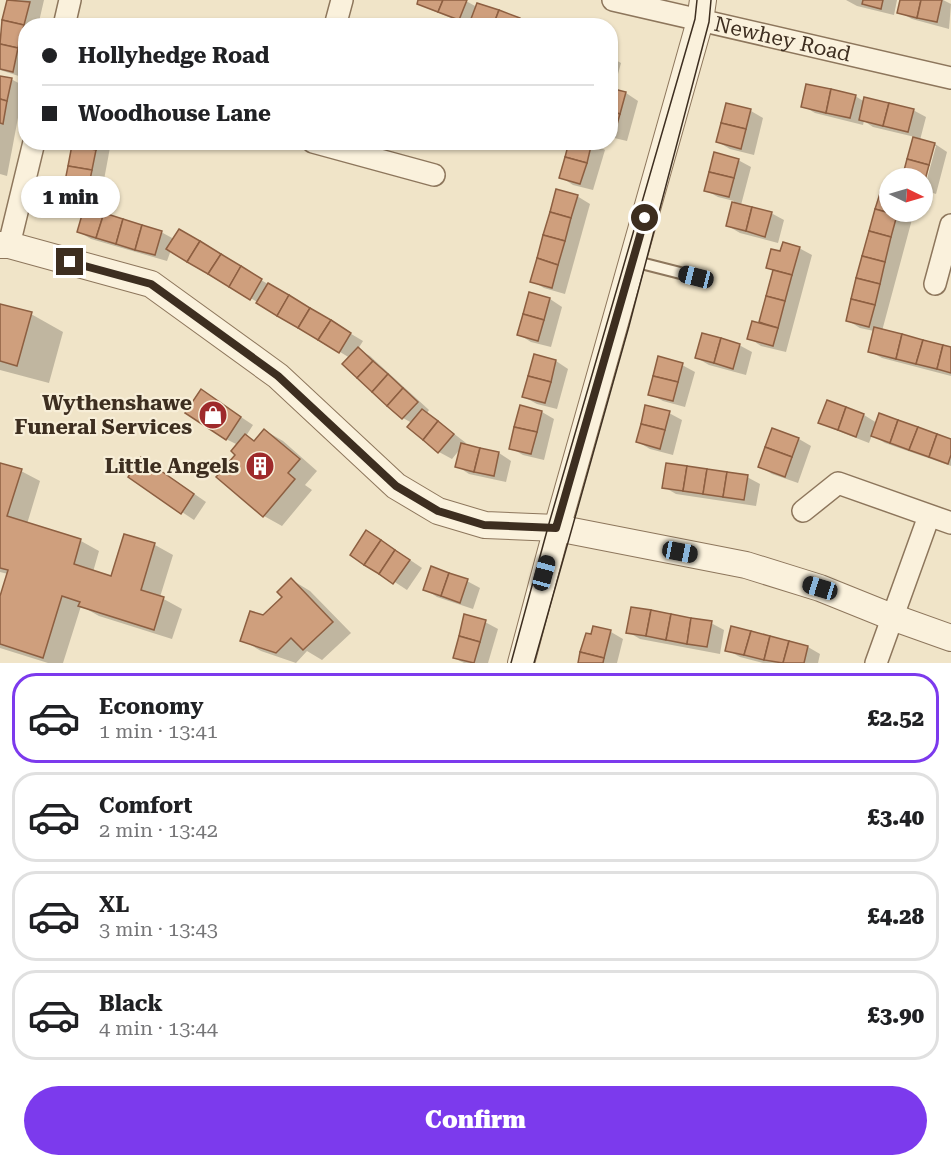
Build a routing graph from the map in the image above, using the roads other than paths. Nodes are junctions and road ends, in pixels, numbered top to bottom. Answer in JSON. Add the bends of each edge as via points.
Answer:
{"nodes":[{"id":1,"x":70,"y":0,"type":"edge"},
{"id":2,"x":342,"y":0,"type":"edge"},
{"id":3,"x":613,"y":0,"type":"edge"},
{"id":4,"x":702,"y":10,"type":"edge"},
{"id":5,"x":65,"y":18,"type":"edge"},
{"id":6,"x":337,"y":18,"type":"edge"},
{"id":7,"x":951,"y":78,"type":"edge"},
{"id":8,"x":32,"y":150,"type":"edge"},
{"id":9,"x":342,"y":150,"type":"edge"},
{"id":10,"x":434,"y":175,"type":"dead end"},
{"id":11,"x":951,"y":225,"type":"edge"},
{"id":12,"x":5,"y":245,"type":"edge"},
{"id":13,"x":633,"y":261,"type":"junction"},
{"id":14,"x":696,"y":277,"type":"dead end"},
{"id":15,"x":934,"y":284,"type":"dead end"},
{"id":16,"x":803,"y":512,"type":"dead end"},
{"id":17,"x":929,"y":516,"type":"junction"},
{"id":18,"x":951,"y":523,"type":"edge"},
{"id":19,"x":556,"y":528,"type":"junction"},
{"id":20,"x":892,"y":617,"type":"junction"},
{"id":21,"x":951,"y":638,"type":"edge"},
{"id":22,"x":520,"y":663,"type":"edge"},
{"id":23,"x":876,"y":663,"type":"edge"}],
"edges":[{"from":1,"to":5,"type":"street"},
{"from":2,"to":6,"type":"street"},
{"from":3,"to":4,"type":"street","name":"Newhey Road"},
{"from":4,"to":7,"type":"street","name":"Newhey Road"},
{"from":4,"to":13,"type":"street"},
{"from":8,"to":12,"type":"street"},
{"from":9,"to":10,"type":"street"},
{"from":11,"to":15,"type":"street"},
{"from":12,"to":19,"type":"street","via":[[151,284],[278,376],[396,486],[438,511],[484,525]]},
{"from":13,"to":14,"type":"lane"},
{"from":13,"to":19,"type":"street"},
{"from":16,"to":17,"type":"street","via":[[838,483]]},
{"from":17,"to":18,"type":"street"},
{"from":17,"to":20,"type":"street"},
{"from":19,"to":20,"type":"street","via":[[746,565],[820,588]]},
{"from":19,"to":22,"type":"street"},
{"from":20,"to":21,"type":"street"},
{"from":20,"to":23,"type":"street"}]}
